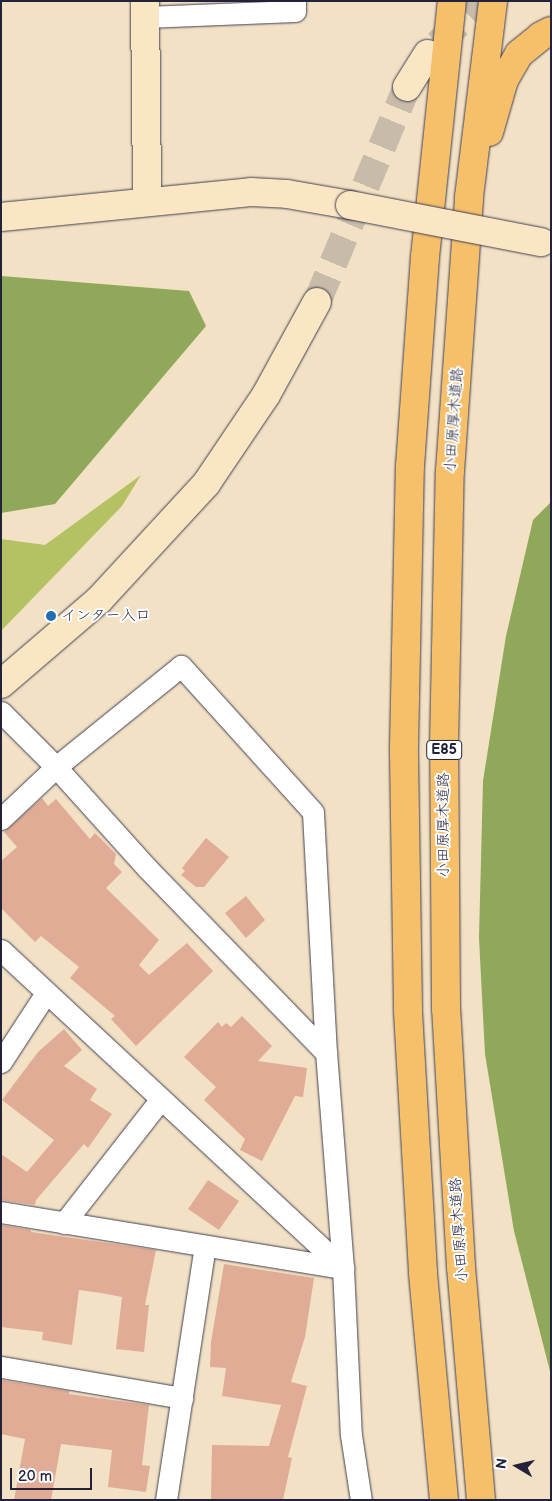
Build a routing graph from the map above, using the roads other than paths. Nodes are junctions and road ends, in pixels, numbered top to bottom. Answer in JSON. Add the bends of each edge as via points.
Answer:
{"nodes":[{"id":1,"x":295,"y":1,"type":"edge"},
{"id":2,"x":452,"y":1,"type":"edge"},
{"id":3,"x":493,"y":1,"type":"edge"},
{"id":4,"x":145,"y":9,"type":"edge"},
{"id":5,"x":551,"y":31,"type":"edge"},
{"id":6,"x":428,"y":54,"type":"tunnel mouth"},
{"id":7,"x":407,"y":87,"type":"tunnel mouth"},
{"id":8,"x":469,"y":197,"type":"junction"},
{"id":9,"x":147,"y":202,"type":"junction"},
{"id":10,"x":1,"y":217,"type":"edge"},
{"id":11,"x":546,"y":243,"type":"edge"},
{"id":12,"x":317,"y":302,"type":"tunnel mouth"},
{"id":13,"x":1,"y":684,"type":"edge"},
{"id":14,"x":1,"y":712,"type":"edge"},
{"id":15,"x":56,"y":767,"type":"junction"},
{"id":16,"x":1,"y":819,"type":"edge"},
{"id":17,"x":1,"y":950,"type":"edge"},
{"id":18,"x":46,"y":993,"type":"junction"},
{"id":19,"x":326,"y":1053,"type":"junction"},
{"id":20,"x":1,"y":1062,"type":"edge"},
{"id":21,"x":161,"y":1099,"type":"junction"},
{"id":22,"x":1,"y":1212,"type":"edge"},
{"id":23,"x":64,"y":1222,"type":"junction"},
{"id":24,"x":205,"y":1246,"type":"junction"},
{"id":25,"x":343,"y":1268,"type":"junction"},
{"id":26,"x":1,"y":1366,"type":"edge"},
{"id":27,"x":182,"y":1398,"type":"junction"},
{"id":28,"x":166,"y":1500,"type":"edge"},
{"id":29,"x":361,"y":1500,"type":"edge"},
{"id":30,"x":444,"y":1500,"type":"edge"},
{"id":31,"x":481,"y":1500,"type":"edge"}],
"edges":[{"from":1,"to":4,"type":"street","via":[[295,10]]},
{"from":2,"to":30,"type":"highway","number":"E85","via":[[425,257],[410,466],[404,747],[410,1048],[423,1272]]},
{"from":3,"to":8,"type":"highway","name":"小田原厚木道路","number":"E85"},
{"from":4,"to":9,"type":"street"},
{"from":5,"to":8,"type":"highway","via":[[519,54],[504,80]]},
{"from":6,"to":7,"type":"street"},
{"from":8,"to":31,"type":"highway","name":"小田原厚木道路","number":"E85","via":[[450,471],[444,746],[446,989],[461,1267]]},
{"from":9,"to":10,"type":"street"},
{"from":9,"to":11,"type":"street","bridge":true,"via":[[251,192],[287,194]]},
{"from":12,"to":13,"type":"street","via":[[266,394],[206,484],[99,600]]},
{"from":14,"to":15,"type":"street"},
{"from":15,"to":16,"type":"street"},
{"from":15,"to":19,"type":"street","via":[[148,869]]},
{"from":15,"to":19,"type":"street","via":[[181,666],[313,812]]},
{"from":17,"to":18,"type":"street"},
{"from":18,"to":20,"type":"street"},
{"from":18,"to":21,"type":"street"},
{"from":19,"to":25,"type":"street"},
{"from":21,"to":23,"type":"street"},
{"from":21,"to":25,"type":"street"},
{"from":22,"to":23,"type":"street"},
{"from":23,"to":24,"type":"street"},
{"from":24,"to":25,"type":"street"},
{"from":24,"to":27,"type":"street"},
{"from":25,"to":29,"type":"street","via":[[351,1435]]},
{"from":26,"to":27,"type":"street"},
{"from":27,"to":28,"type":"street"}]}
